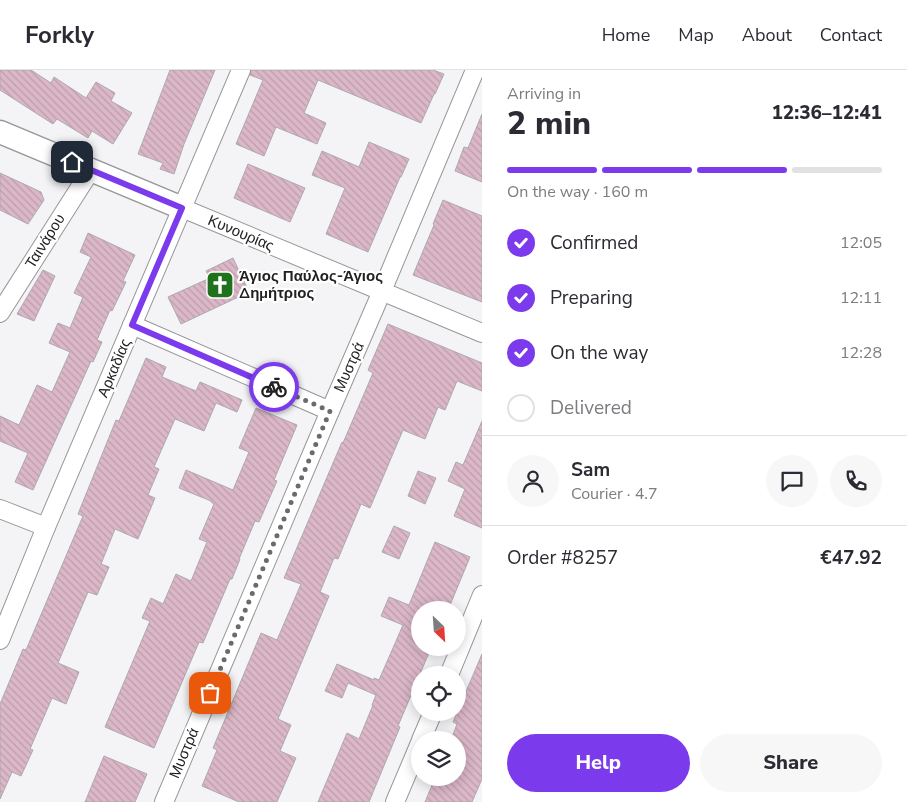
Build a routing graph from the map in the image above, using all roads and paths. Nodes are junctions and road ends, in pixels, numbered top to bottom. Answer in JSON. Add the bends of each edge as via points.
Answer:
{"nodes":[{"id":1,"x":241,"y":70,"type":"edge"},
{"id":2,"x":475,"y":70,"type":"edge"},
{"id":3,"x":0,"y":132,"type":"edge"},
{"id":4,"x":90,"y":170,"type":"junction"},
{"id":5,"x":182,"y":208,"type":"junction"},
{"id":6,"x":382,"y":292,"type":"junction"},
{"id":7,"x":0,"y":313,"type":"edge"},
{"id":8,"x":132,"y":325,"type":"junction"},
{"id":9,"x":482,"y":333,"type":"edge"},
{"id":10,"x":330,"y":411,"type":"junction"},
{"id":11,"x":0,"y":509,"type":"edge"},
{"id":12,"x":46,"y":527,"type":"junction"},
{"id":13,"x":482,"y":595,"type":"edge"},
{"id":14,"x":0,"y":640,"type":"edge"},
{"id":15,"x":452,"y":666,"type":"edge"},
{"id":16,"x":411,"y":766,"type":"edge"},
{"id":17,"x":164,"y":802,"type":"edge"},
{"id":18,"x":396,"y":802,"type":"edge"}],
"edges":[{"from":1,"to":5,"type":"street","name":"Αρκαδίας"},
{"from":2,"to":6,"type":"street","name":"Μυστρά"},
{"from":3,"to":4,"type":"street","name":"Κυνουρίας"},
{"from":4,"to":5,"type":"street","name":"Κυνουρίας"},
{"from":4,"to":7,"type":"street","name":"Ταινάρου"},
{"from":5,"to":6,"type":"street","name":"Κυνουρίας"},
{"from":5,"to":8,"type":"street","name":"Αρκαδίας"},
{"from":6,"to":9,"type":"street","name":"Κυνουρίας"},
{"from":6,"to":10,"type":"street","name":"Μυστρά"},
{"from":8,"to":10,"type":"street"},
{"from":8,"to":12,"type":"street","name":"Αρκαδίας"},
{"from":10,"to":17,"type":"street","name":"Μυστρά"},
{"from":11,"to":12,"type":"street"},
{"from":12,"to":14,"type":"street","name":"Αρκαδίας"},
{"from":13,"to":15,"type":"street"},
{"from":16,"to":18,"type":"street"}]}
